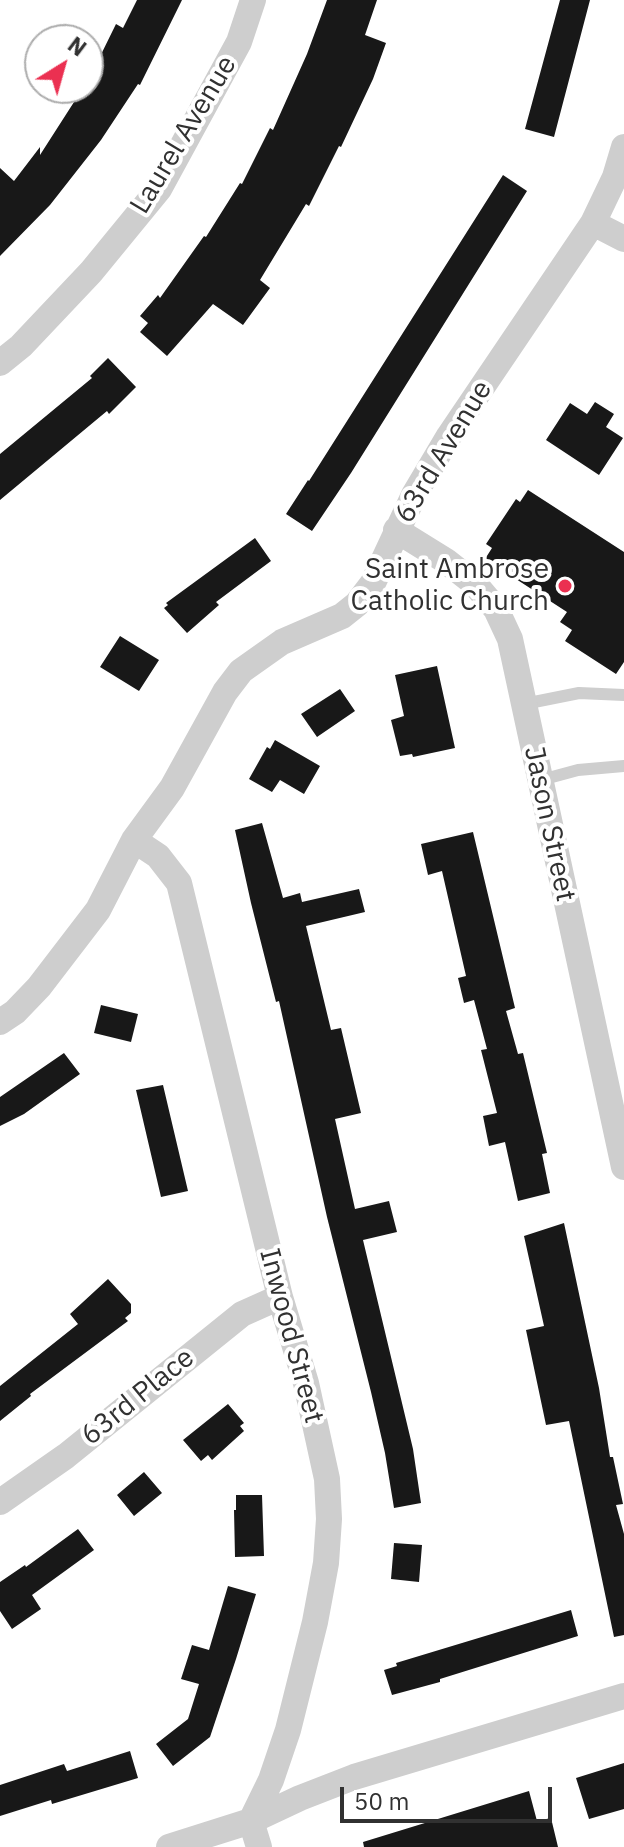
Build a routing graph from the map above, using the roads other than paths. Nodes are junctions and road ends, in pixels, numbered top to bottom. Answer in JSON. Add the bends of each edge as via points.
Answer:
{"nodes":[{"id":1,"x":253,"y":0,"type":"edge"},
{"id":2,"x":624,"y":147,"type":"edge"},
{"id":3,"x":593,"y":223,"type":"junction"},
{"id":4,"x":624,"y":239,"type":"edge"},
{"id":5,"x":0,"y":363,"type":"edge"},
{"id":6,"x":396,"y":530,"type":"junction"},
{"id":7,"x":624,"y":695,"type":"edge"},
{"id":8,"x":524,"y":704,"type":"junction"},
{"id":9,"x":624,"y":766,"type":"edge"},
{"id":10,"x":540,"y":780,"type":"junction"},
{"id":11,"x":134,"y":840,"type":"junction"},
{"id":12,"x":0,"y":1022,"type":"edge"},
{"id":13,"x":623,"y":1159,"type":"edge"},
{"id":14,"x":280,"y":1297,"type":"junction"},
{"id":15,"x":0,"y":1502,"type":"edge"},
{"id":16,"x":624,"y":1696,"type":"edge"},
{"id":17,"x":251,"y":1821,"type":"junction"},
{"id":18,"x":169,"y":1847,"type":"edge"},
{"id":19,"x":259,"y":1847,"type":"edge"}],
"edges":[{"from":1,"to":5,"type":"street","name":"Laurel Avenue","via":[[239,42],[159,189],[91,272]]},
{"from":2,"to":3,"type":"street","name":"63rd Avenue"},
{"from":3,"to":4,"type":"street"},
{"from":3,"to":6,"type":"street","name":"63rd Avenue","via":[[449,436]]},
{"from":6,"to":8,"type":"street","name":"Jason Street","via":[[474,583],[496,609],[510,639]]},
{"from":6,"to":11,"type":"street","name":"63rd Avenue","via":[[373,583],[357,604],[282,642],[241,671],[172,788]]},
{"from":7,"to":8,"type":"lane","via":[[579,693]]},
{"from":8,"to":10,"type":"street","name":"Jason Street"},
{"from":9,"to":10,"type":"lane"},
{"from":10,"to":13,"type":"street","name":"Jason Street"},
{"from":11,"to":12,"type":"street","name":"63rd Avenue","via":[[98,910],[39,987]]},
{"from":11,"to":14,"type":"street","name":"Inwood Street","via":[[158,856],[179,883]]},
{"from":14,"to":15,"type":"street","name":"63rd Place","via":[[242,1314],[66,1456]]},
{"from":14,"to":17,"type":"street","name":"Inwood Street","via":[[306,1383],[327,1479],[329,1519],[315,1622],[292,1717]]},
{"from":16,"to":17,"type":"street","via":[[354,1777]]},
{"from":17,"to":18,"type":"street"},
{"from":17,"to":19,"type":"street"}]}
